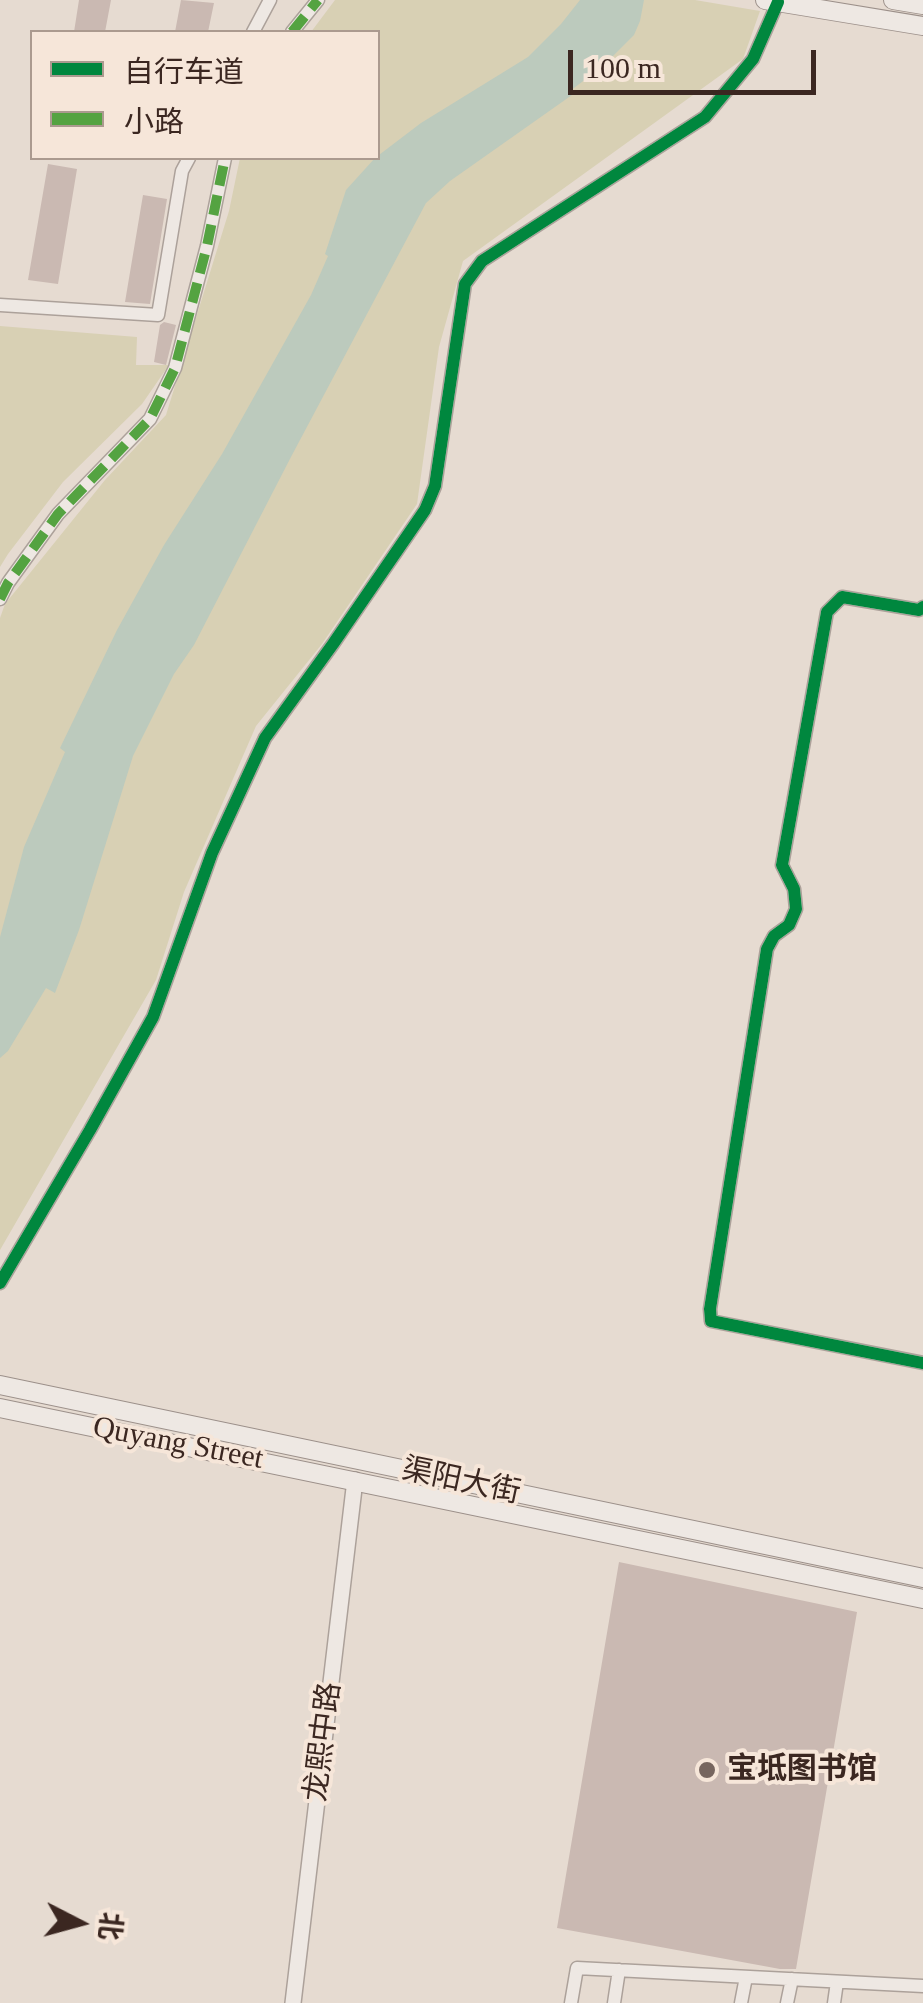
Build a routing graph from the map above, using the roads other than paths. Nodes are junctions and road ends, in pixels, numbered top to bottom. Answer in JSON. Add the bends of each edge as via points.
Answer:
{"nodes":[{"id":1,"x":270,"y":0,"type":"edge"},
{"id":2,"x":318,"y":0,"type":"edge"},
{"id":3,"x":893,"y":0,"type":"edge"},
{"id":4,"x":772,"y":1,"type":"edge"},
{"id":5,"x":923,"y":5,"type":"edge"},
{"id":6,"x":923,"y":26,"type":"edge"},
{"id":7,"x":254,"y":30,"type":"edge"},
{"id":8,"x":293,"y":30,"type":"edge"},
{"id":9,"x":188,"y":160,"type":"edge"},
{"id":10,"x":225,"y":160,"type":"edge"},
{"id":11,"x":0,"y":306,"type":"edge"},
{"id":12,"x":0,"y":599,"type":"edge"},
{"id":13,"x":923,"y":607,"type":"edge"},
{"id":14,"x":0,"y":1283,"type":"edge"},
{"id":15,"x":923,"y":1363,"type":"edge"},
{"id":16,"x":0,"y":1385,"type":"edge"},
{"id":17,"x":0,"y":1408,"type":"edge"},
{"id":18,"x":355,"y":1480,"type":"junction"},
{"id":19,"x":923,"y":1578,"type":"edge"},
{"id":20,"x":923,"y":1598,"type":"edge"},
{"id":21,"x":619,"y":1970,"type":"junction"},
{"id":22,"x":746,"y":1977,"type":"junction"},
{"id":23,"x":792,"y":1979,"type":"junction"},
{"id":24,"x":837,"y":1982,"type":"junction"},
{"id":25,"x":923,"y":1986,"type":"edge"},
{"id":26,"x":292,"y":2003,"type":"edge"},
{"id":27,"x":571,"y":2003,"type":"edge"},
{"id":28,"x":614,"y":2003,"type":"edge"},
{"id":29,"x":741,"y":2003,"type":"edge"},
{"id":30,"x":788,"y":2003,"type":"edge"},
{"id":31,"x":834,"y":2003,"type":"edge"}],
"edges":[{"from":1,"to":7,"type":"street"},
{"from":2,"to":8,"type":"street"},
{"from":3,"to":5,"type":"main road"},
{"from":4,"to":6,"type":"main road"},
{"from":4,"to":14,"type":"street","via":[[753,59],[705,118],[482,261],[465,284],[434,486],[424,510],[265,738],[212,853],[153,1017]]},
{"from":9,"to":11,"type":"street","via":[[158,315]]},
{"from":10,"to":12,"type":"street","via":[[175,368],[150,418],[58,514]]},
{"from":13,"to":15,"type":"street","via":[[842,597],[826,612],[782,865],[796,910],[767,950],[710,1309],[711,1321]]},
{"from":16,"to":19,"type":"main road","name":"渠阳大街"},
{"from":17,"to":18,"type":"main road","name":"Quyang Street"},
{"from":18,"to":20,"type":"main road","name":"渠阳大街"},
{"from":18,"to":26,"type":"street","name":"龙熙中路"},
{"from":21,"to":22,"type":"street"},
{"from":21,"to":27,"type":"street","via":[[576,1968]]},
{"from":21,"to":28,"type":"street"},
{"from":22,"to":23,"type":"street"},
{"from":22,"to":29,"type":"street"},
{"from":23,"to":24,"type":"street"},
{"from":23,"to":30,"type":"street"},
{"from":24,"to":25,"type":"street"},
{"from":24,"to":31,"type":"street"}]}
